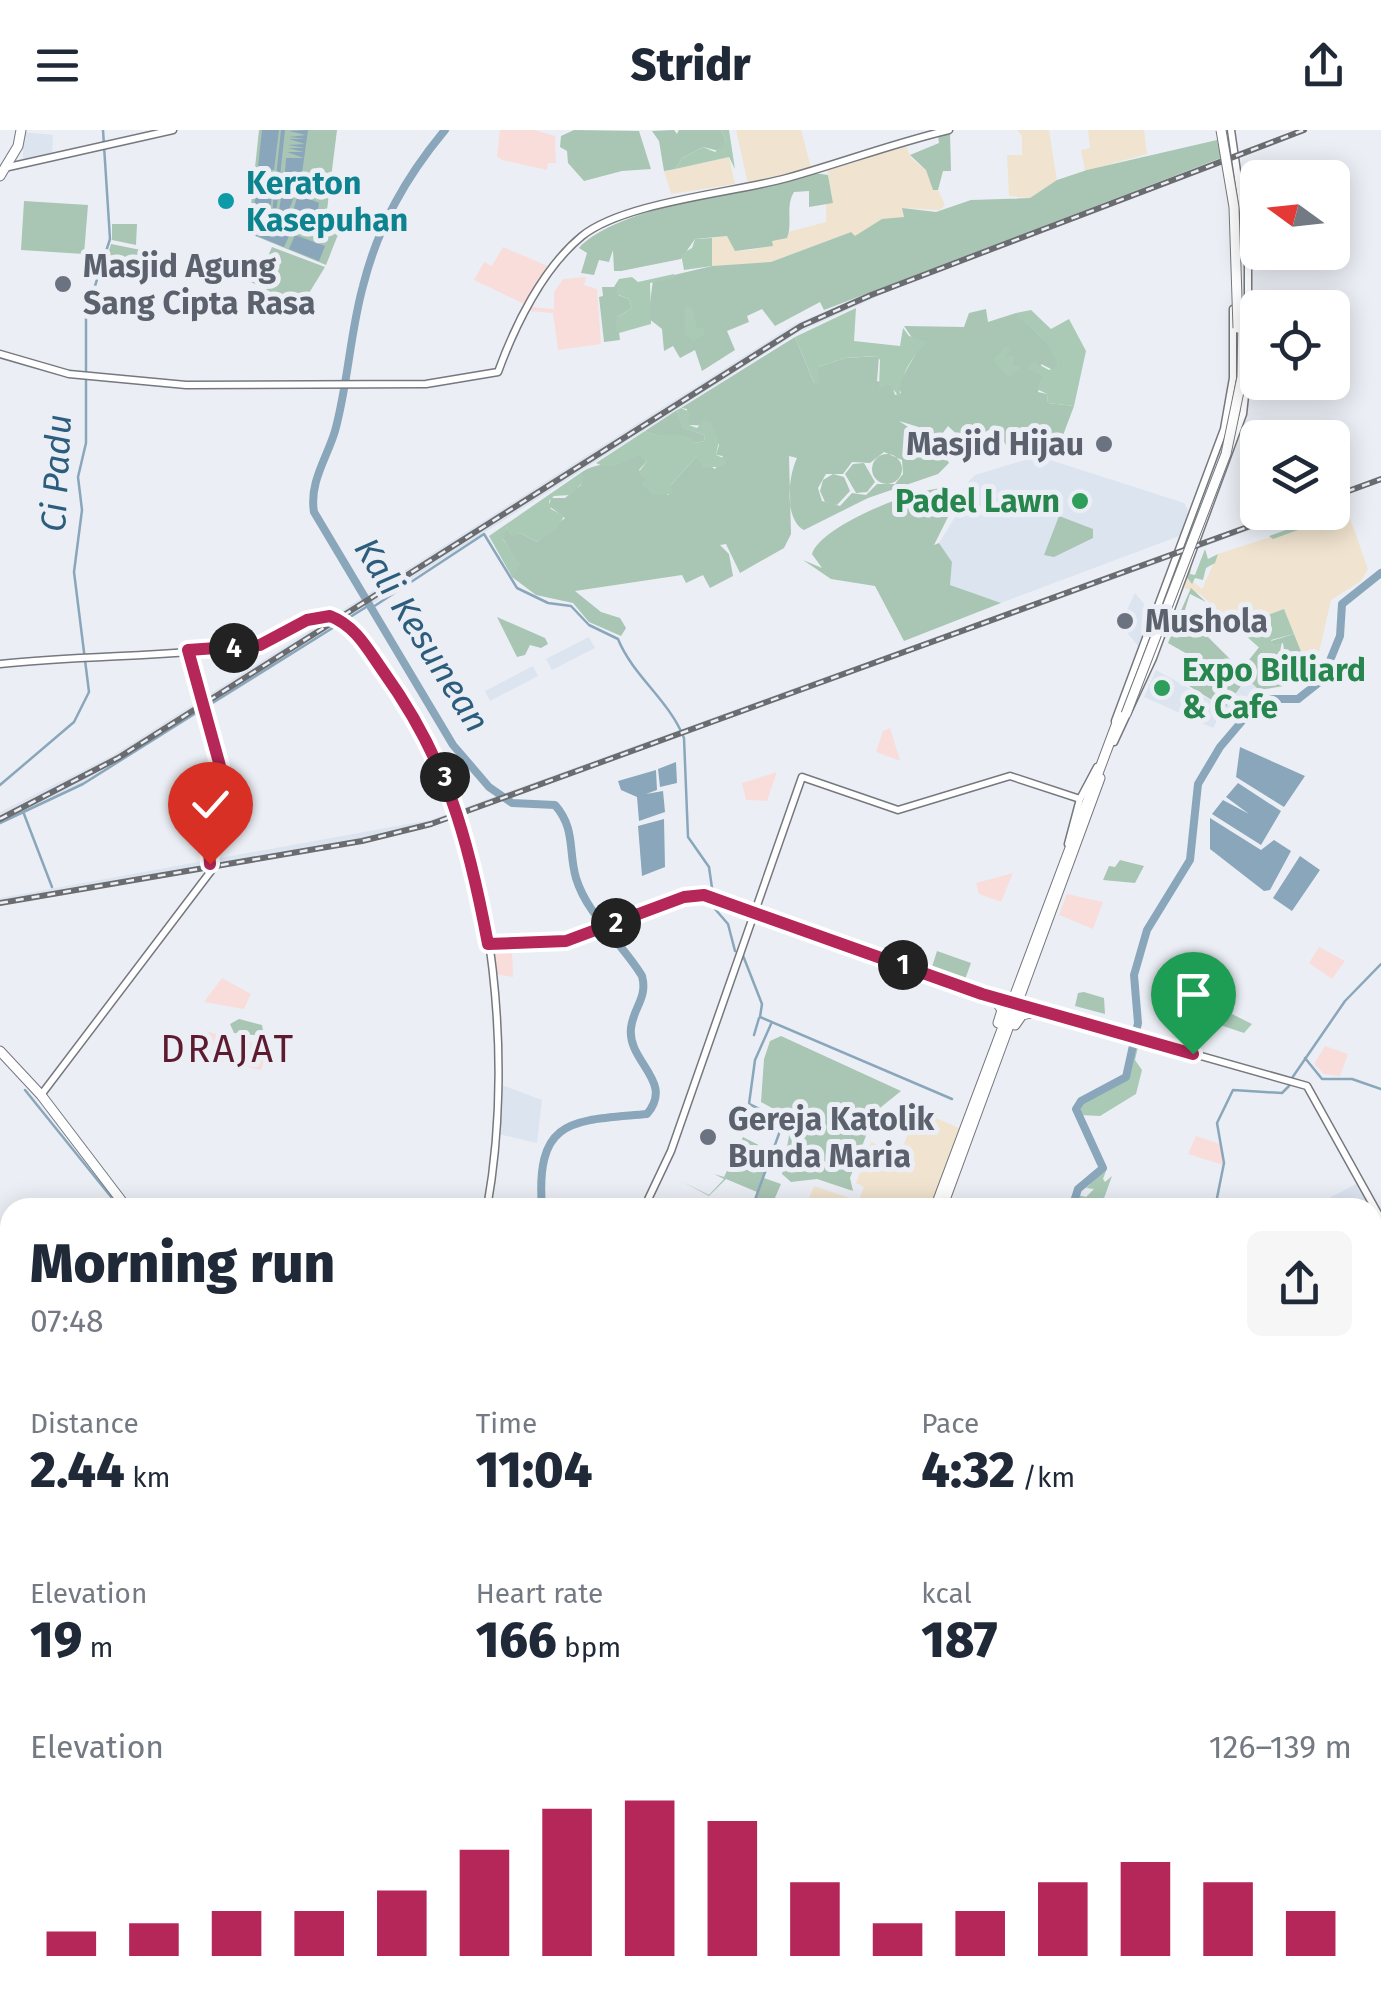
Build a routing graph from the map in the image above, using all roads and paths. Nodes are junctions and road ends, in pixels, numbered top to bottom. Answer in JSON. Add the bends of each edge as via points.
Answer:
{"nodes":[{"id":1,"x":21,"y":130,"type":"edge"},
{"id":2,"x":173,"y":130,"type":"edge"},
{"id":3,"x":949,"y":130,"type":"edge"},
{"id":4,"x":1223,"y":130,"type":"edge"},
{"id":5,"x":3,"y":167,"type":"edge"},
{"id":6,"x":1240,"y":192,"type":"edge"},
{"id":7,"x":1240,"y":207,"type":"edge"},
{"id":8,"x":1231,"y":214,"type":"junction"},
{"id":9,"x":1248,"y":270,"type":"edge"},
{"id":10,"x":0,"y":354,"type":"edge"},
{"id":11,"x":1164,"y":586,"type":"junction"},
{"id":12,"x":1178,"y":592,"type":"junction"},
{"id":13,"x":188,"y":650,"type":"junction"},
{"id":14,"x":0,"y":664,"type":"edge"},
{"id":15,"x":1123,"y":713,"type":"junction"},
{"id":16,"x":1115,"y":727,"type":"junction"},
{"id":17,"x":1114,"y":742,"type":"junction"},
{"id":18,"x":1100,"y":770,"type":"junction"},
{"id":19,"x":1080,"y":799,"type":"junction"},
{"id":20,"x":1072,"y":843,"type":"junction"},
{"id":21,"x":752,"y":911,"type":"junction"},
{"id":22,"x":488,"y":944,"type":"junction"},
{"id":23,"x":1025,"y":974,"type":"junction"},
{"id":24,"x":996,"y":999,"type":"junction"},
{"id":25,"x":1014,"y":1005,"type":"junction"},
{"id":26,"x":1032,"y":1011,"type":"junction"},
{"id":27,"x":0,"y":1051,"type":"edge"},
{"id":28,"x":1001,"y":1055,"type":"junction"},
{"id":29,"x":986,"y":1074,"type":"junction"},
{"id":30,"x":41,"y":1095,"type":"junction"},
{"id":31,"x":119,"y":1198,"type":"edge"},
{"id":32,"x":489,"y":1198,"type":"edge"},
{"id":33,"x":649,"y":1198,"type":"edge"},
{"id":34,"x":943,"y":1198,"type":"edge"},
{"id":35,"x":943,"y":1198,"type":"edge"},
{"id":36,"x":1370,"y":1198,"type":"edge"}],
"edges":[{"from":1,"to":5,"type":"main road"},
{"from":2,"to":5,"type":"street"},
{"from":3,"to":10,"type":"street","via":[[779,180],[667,203],[591,231],[532,299],[498,372],[426,384],[193,386],[84,375]]},
{"from":4,"to":6,"type":"street"},
{"from":4,"to":8,"type":"street"},
{"from":4,"to":15,"type":"main road","bridge":true,"via":[[1242,239],[1231,439]]},
{"from":7,"to":8,"type":"street"},
{"from":8,"to":11,"type":"street","via":[[1228,413]]},
{"from":9,"to":12,"type":"street","via":[[1245,400]]},
{"from":11,"to":12,"type":"street","via":[[1173,583]]},
{"from":11,"to":16,"type":"street"},
{"from":12,"to":17,"type":"street"},
{"from":13,"to":14,"type":"street"},
{"from":13,"to":22,"type":"street","via":[[260,645],[323,616],[342,622],[412,710],[465,830]]},
{"from":13,"to":30,"type":"street","via":[[220,766],[207,824],[211,871]]},
{"from":15,"to":16,"type":"main road"},
{"from":15,"to":17,"type":"main road"},
{"from":16,"to":18,"type":"main road"},
{"from":17,"to":18,"type":"main road"},
{"from":18,"to":19,"type":"street"},
{"from":18,"to":20,"type":"main road","via":[[1096,808]]},
{"from":19,"to":20,"type":"street"},
{"from":19,"to":21,"type":"street","via":[[1010,776],[898,810],[802,776]]},
{"from":20,"to":23,"type":"main road"},
{"from":21,"to":22,"type":"street","via":[[714,897],[684,897],[593,932],[538,944]]},
{"from":21,"to":24,"type":"street"},
{"from":21,"to":33,"type":"street"},
{"from":22,"to":32,"type":"street","via":[[497,1070]]},
{"from":23,"to":24,"type":"main road","via":[[1010,994]]},
{"from":23,"to":25,"type":"main road"},
{"from":23,"to":26,"type":"main road"},
{"from":24,"to":25,"type":"street"},
{"from":24,"to":29,"type":"main road","via":[[1002,1014]]},
{"from":25,"to":26,"type":"street"},
{"from":25,"to":28,"type":"main road"},
{"from":25,"to":29,"type":"main road"},
{"from":26,"to":28,"type":"main road","via":[[1018,1019]]},
{"from":26,"to":36,"type":"street","via":[[1314,1092]]},
{"from":27,"to":30,"type":"main road"},
{"from":28,"to":35,"type":"main road"},
{"from":29,"to":34,"type":"main road"},
{"from":30,"to":31,"type":"main road"}]}
